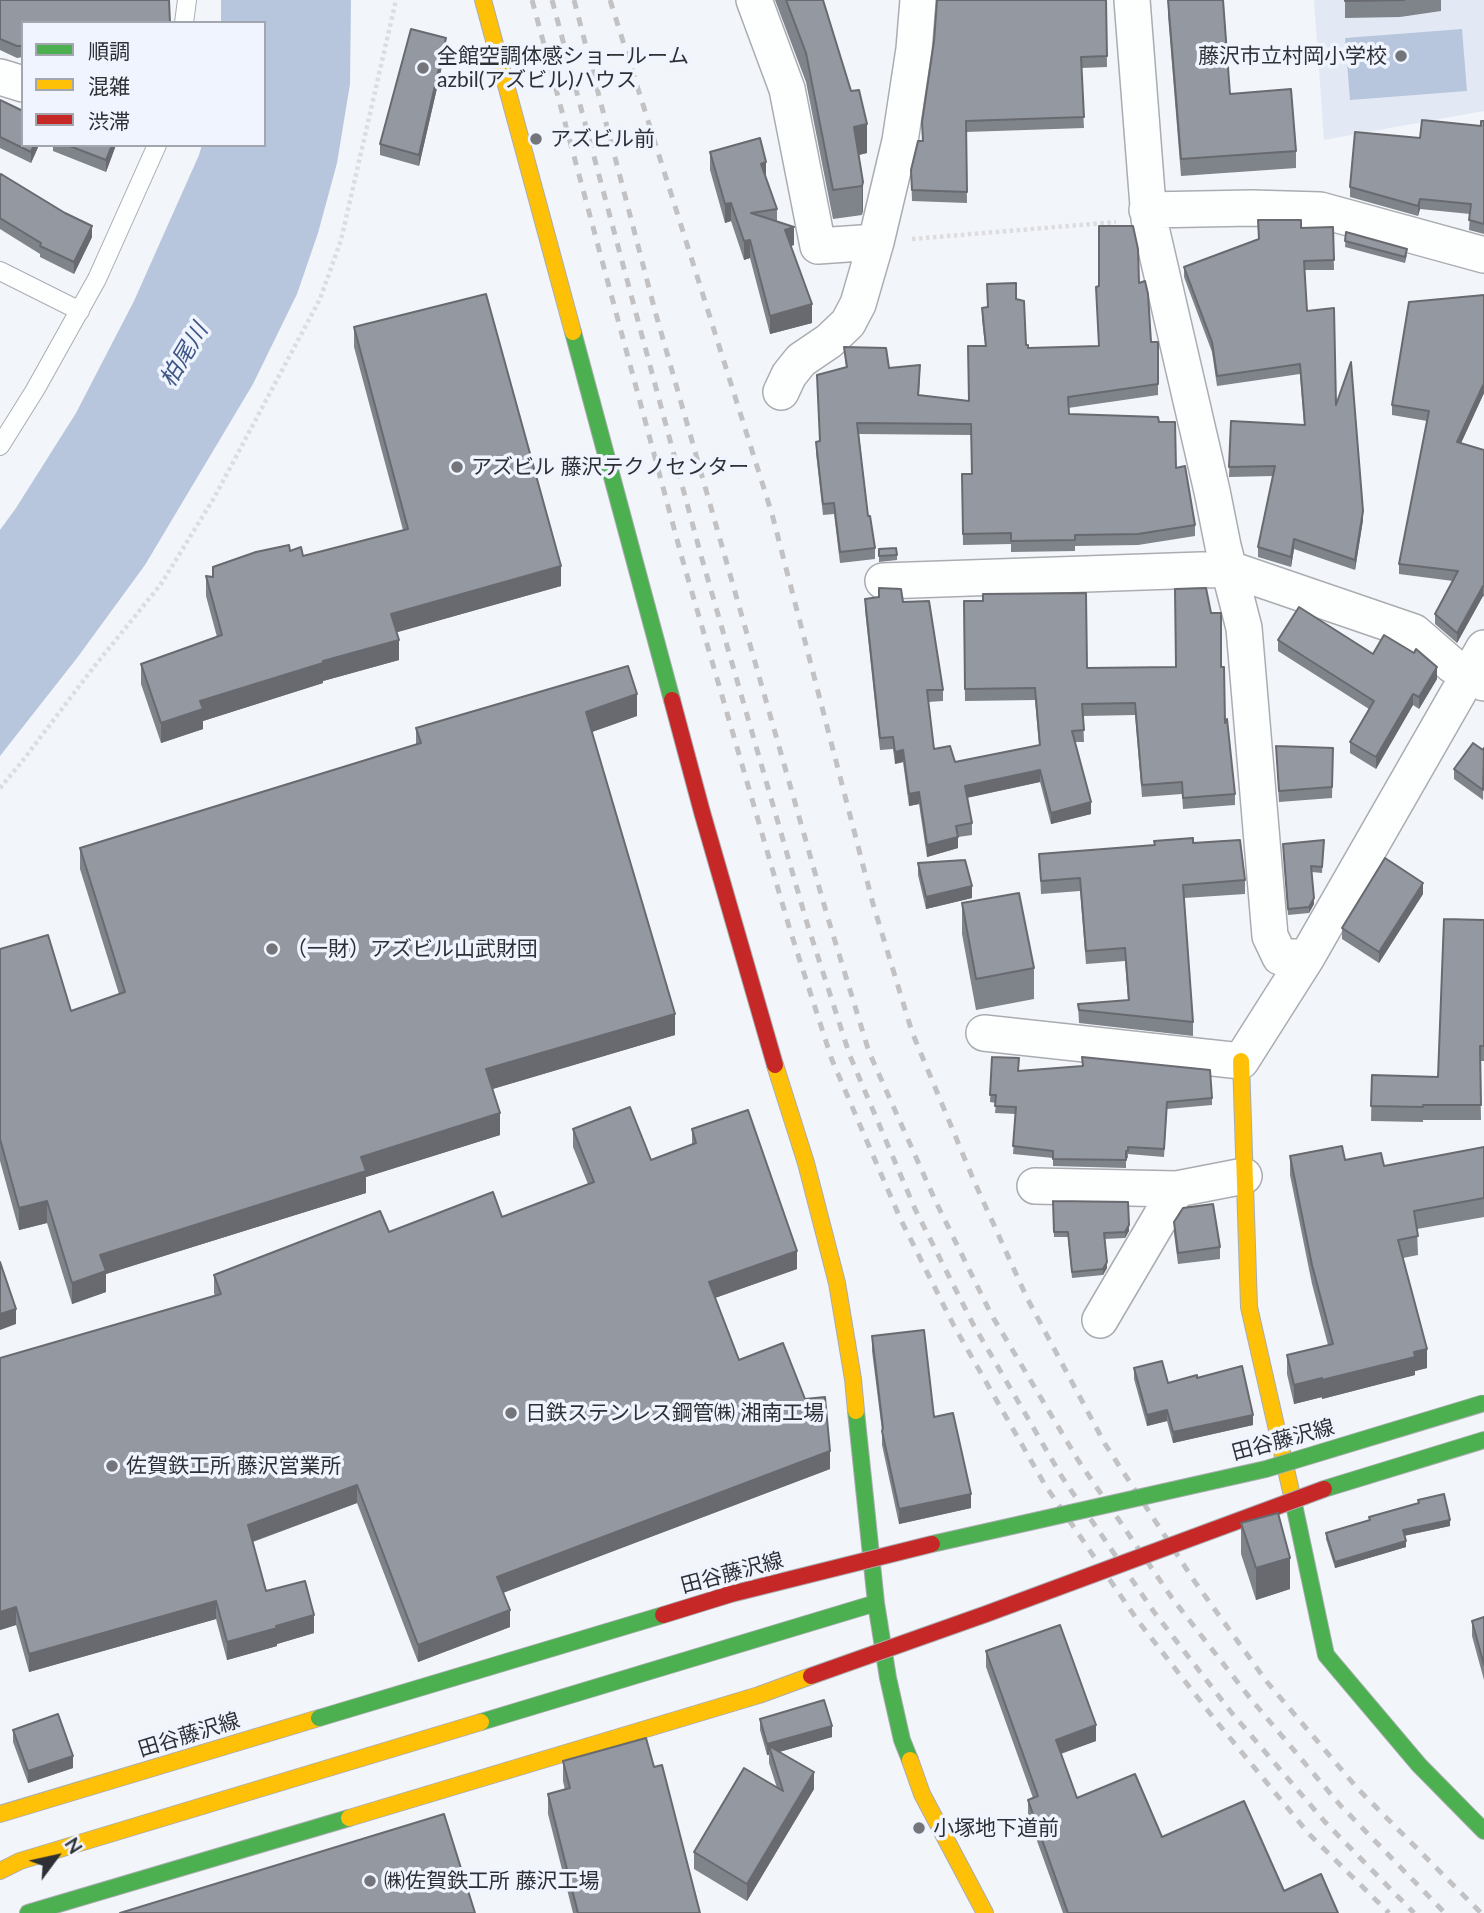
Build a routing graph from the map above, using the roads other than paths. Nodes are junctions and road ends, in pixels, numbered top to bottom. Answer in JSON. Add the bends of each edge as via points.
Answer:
{"nodes":[{"id":1,"x":187,"y":0,"type":"edge"},
{"id":2,"x":483,"y":0,"type":"edge"},
{"id":3,"x":754,"y":0,"type":"edge"},
{"id":4,"x":918,"y":0,"type":"edge"},
{"id":5,"x":1132,"y":0,"type":"edge"},
{"id":6,"x":184,"y":21,"type":"edge"},
{"id":7,"x":0,"y":77,"type":"edge"},
{"id":8,"x":21,"y":82,"type":"edge"},
{"id":9,"x":156,"y":147,"type":"edge"},
{"id":10,"x":1148,"y":215,"type":"junction"},
{"id":11,"x":876,"y":242,"type":"junction"},
{"id":12,"x":1484,"y":255,"type":"edge"},
{"id":13,"x":0,"y":271,"type":"edge"},
{"id":14,"x":80,"y":311,"type":"junction"},
{"id":15,"x":781,"y":392,"type":"dead end"},
{"id":16,"x":0,"y":446,"type":"edge"},
{"id":17,"x":1230,"y":569,"type":"junction"},
{"id":18,"x":883,"y":581,"type":"dead end"},
{"id":19,"x":1479,"y":669,"type":"edge"},
{"id":20,"x":1307,"y":957,"type":"junction"},
{"id":21,"x":984,"y":1033,"type":"dead end"},
{"id":22,"x":1241,"y":1061,"type":"junction"},
{"id":23,"x":1244,"y":1176,"type":"junction"},
{"id":24,"x":1035,"y":1186,"type":"dead end"},
{"id":25,"x":1177,"y":1189,"type":"junction"},
{"id":26,"x":1100,"y":1320,"type":"dead end"},
{"id":27,"x":1484,"y":1403,"type":"edge"},
{"id":28,"x":1484,"y":1440,"type":"edge"},
{"id":29,"x":876,"y":1603,"type":"junction"},
{"id":30,"x":0,"y":1814,"type":"edge"},
{"id":31,"x":1484,"y":1831,"type":"edge"},
{"id":32,"x":0,"y":1859,"type":"edge"},
{"id":33,"x":20,"y":1861,"type":"junction"},
{"id":34,"x":0,"y":1871,"type":"edge"},
{"id":35,"x":28,"y":1913,"type":"edge"},
{"id":36,"x":985,"y":1913,"type":"edge"}],
"edges":[{"from":1,"to":6,"type":"lane"},
{"from":2,"to":29,"type":"street","via":[[702,812],[837,1283],[853,1379]]},
{"from":3,"to":11,"type":"street","via":[[787,89],[818,246]]},
{"from":4,"to":11,"type":"street","via":[[900,141]]},
{"from":5,"to":10,"type":"street"},
{"from":7,"to":8,"type":"street"},
{"from":9,"to":14,"type":"lane"},
{"from":10,"to":12,"type":"street","via":[[1252,208],[1320,210]]},
{"from":10,"to":17,"type":"street"},
{"from":11,"to":15,"type":"street","via":[[848,323],[802,360]]},
{"from":13,"to":14,"type":"lane"},
{"from":14,"to":16,"type":"lane"},
{"from":17,"to":18,"type":"street"},
{"from":17,"to":19,"type":"street","via":[[1414,632],[1452,665]]},
{"from":17,"to":20,"type":"street","via":[[1245,638],[1270,936],[1280,957]]},
{"from":19,"to":20,"type":"street"},
{"from":20,"to":22,"type":"street"},
{"from":21,"to":22,"type":"street"},
{"from":22,"to":23,"type":"street"},
{"from":23,"to":25,"type":"street"},
{"from":23,"to":31,"type":"street","via":[[1249,1307],[1326,1654],[1419,1766]]},
{"from":24,"to":25,"type":"street"},
{"from":25,"to":26,"type":"street"},
{"from":27,"to":30,"type":"street","name":"田谷藤沢線","bridge":true,"via":[[1266,1469],[967,1535],[731,1594]]},
{"from":28,"to":35,"type":"street","bridge":true,"via":[[1324,1489],[759,1695]]},
{"from":29,"to":33,"type":"street"},
{"from":29,"to":36,"type":"street","via":[[902,1740],[922,1794]]},
{"from":32,"to":33,"type":"street"},
{"from":33,"to":34,"type":"street"}]}
